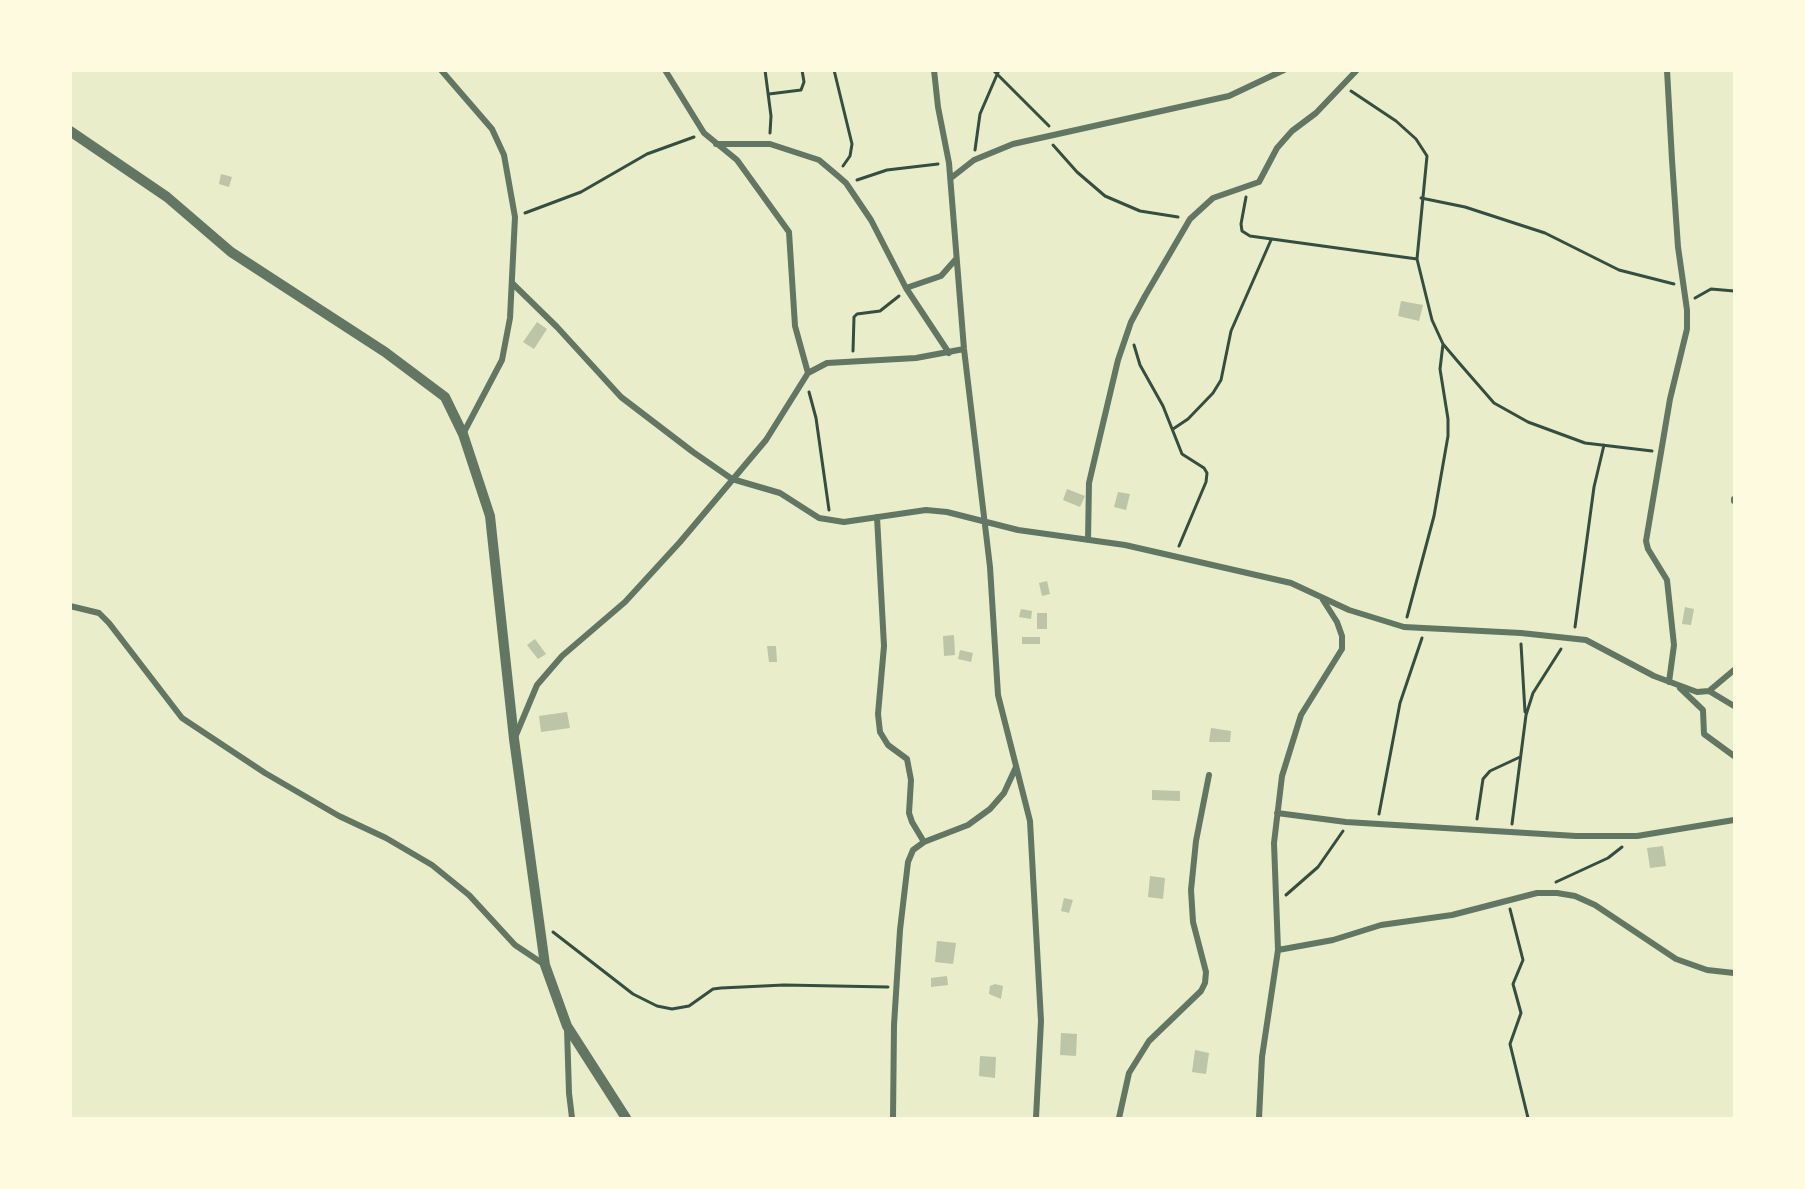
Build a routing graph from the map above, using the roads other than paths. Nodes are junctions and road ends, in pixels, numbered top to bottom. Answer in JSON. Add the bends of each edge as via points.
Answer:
{"nodes":[{"id":1,"x":441,"y":70,"type":"edge"},
{"id":2,"x":664,"y":70,"type":"edge"},
{"id":3,"x":934,"y":70,"type":"edge"},
{"id":4,"x":1284,"y":70,"type":"edge"},
{"id":5,"x":1358,"y":70,"type":"edge"},
{"id":6,"x":1668,"y":70,"type":"edge"},
{"id":7,"x":70,"y":131,"type":"edge"},
{"id":8,"x":716,"y":144,"type":"junction"},
{"id":9,"x":951,"y":178,"type":"junction"},
{"id":10,"x":956,"y":259,"type":"junction"},
{"id":11,"x":512,"y":283,"type":"junction"},
{"id":12,"x":907,"y":290,"type":"junction"},
{"id":13,"x":964,"y":349,"type":"junction"},
{"id":14,"x":950,"y":353,"type":"junction"},
{"id":15,"x":807,"y":376,"type":"junction"},
{"id":16,"x":463,"y":434,"type":"junction"},
{"id":17,"x":732,"y":479,"type":"junction"},
{"id":18,"x":877,"y":517,"type":"junction"},
{"id":19,"x":986,"y":524,"type":"junction"},
{"id":20,"x":1088,"y":540,"type":"junction"},
{"id":21,"x":1323,"y":600,"type":"junction"},
{"id":22,"x":70,"y":606,"type":"edge"},
{"id":23,"x":1734,"y":670,"type":"edge"},
{"id":24,"x":1669,"y":682,"type":"junction"},
{"id":25,"x":1680,"y":687,"type":"junction"},
{"id":26,"x":1709,"y":691,"type":"junction"},
{"id":27,"x":1734,"y":706,"type":"edge"},
{"id":28,"x":514,"y":739,"type":"junction"},
{"id":29,"x":1734,"y":756,"type":"edge"},
{"id":30,"x":1016,"y":767,"type":"junction"},
{"id":31,"x":1209,"y":775,"type":"dead end"},
{"id":32,"x":1277,"y":813,"type":"junction"},
{"id":33,"x":1734,"y":820,"type":"edge"},
{"id":34,"x":924,"y":842,"type":"junction"},
{"id":35,"x":1278,"y":950,"type":"junction"},
{"id":36,"x":545,"y":965,"type":"junction"},
{"id":37,"x":1734,"y":973,"type":"edge"},
{"id":38,"x":567,"y":1026,"type":"junction"},
{"id":39,"x":572,"y":1119,"type":"edge"},
{"id":40,"x":626,"y":1119,"type":"edge"},
{"id":41,"x":892,"y":1119,"type":"edge"},
{"id":42,"x":1036,"y":1119,"type":"edge"},
{"id":43,"x":1119,"y":1119,"type":"edge"},
{"id":44,"x":1259,"y":1119,"type":"edge"}],
"edges":[{"from":1,"to":11,"type":"street","via":[[492,129],[504,155],[515,217]]},
{"from":2,"to":8,"type":"street","via":[[704,134]]},
{"from":3,"to":9,"type":"street"},
{"from":4,"to":9,"type":"street","via":[[1229,96],[1013,144],[974,160]]},
{"from":5,"to":20,"type":"street","via":[[1316,114],[1292,131],[1277,148],[1259,182],[1213,198],[1190,219],[1131,322],[1118,360],[1089,483]]},
{"from":6,"to":24,"type":"street","via":[[1676,225],[1687,329],[1646,541],[1667,580],[1674,645]]},
{"from":7,"to":16,"type":"street","via":[[167,197],[231,252],[423,380],[445,398]]},
{"from":8,"to":12,"type":"street","via":[[770,144],[819,160],[846,183],[871,220]]},
{"from":8,"to":15,"type":"street","via":[[737,160],[789,232],[795,326]]},
{"from":9,"to":10,"type":"street"},
{"from":10,"to":12,"type":"street","via":[[941,276]]},
{"from":10,"to":13,"type":"street"},
{"from":11,"to":16,"type":"street","via":[[502,360]]},
{"from":11,"to":17,"type":"street","via":[[621,397]]},
{"from":12,"to":14,"type":"street"},
{"from":13,"to":14,"type":"street"},
{"from":13,"to":19,"type":"street"},
{"from":14,"to":15,"type":"street","via":[[853,360],[817,366]]},
{"from":15,"to":17,"type":"street","via":[[765,440]]},
{"from":16,"to":28,"type":"street","via":[[490,516]]},
{"from":17,"to":18,"type":"street","via":[[780,493],[831,522]]},
{"from":17,"to":28,"type":"street","via":[[625,602],[562,656],[543,678]]},
{"from":18,"to":19,"type":"street","via":[[926,510]]},
{"from":18,"to":34,"type":"street","via":[[884,646],[880,732],[888,745],[907,759],[911,780],[909,813]]},
{"from":19,"to":20,"type":"street"},
{"from":19,"to":30,"type":"street","via":[[998,694]]},
{"from":20,"to":21,"type":"street","via":[[1270,577]]},
{"from":21,"to":24,"type":"street","via":[[1404,627],[1586,640]]},
{"from":21,"to":32,"type":"street","via":[[1342,636],[1342,649],[1291,738]]},
{"from":22,"to":36,"type":"street","via":[[104,618],[182,718],[274,778],[432,865],[469,895],[515,945]]},
{"from":23,"to":26,"type":"street"},
{"from":24,"to":25,"type":"street"},
{"from":25,"to":26,"type":"street"},
{"from":25,"to":29,"type":"street","via":[[1703,710],[1704,734]]},
{"from":26,"to":27,"type":"street"},
{"from":28,"to":36,"type":"street"},
{"from":30,"to":34,"type":"street","via":[[1004,793],[990,808],[968,825]]},
{"from":30,"to":42,"type":"street","via":[[1030,821],[1033,857],[1041,1021]]},
{"from":31,"to":43,"type":"street","via":[[1191,890],[1205,983],[1149,1041],[1129,1073]]},
{"from":32,"to":33,"type":"street","via":[[1346,822],[1511,833],[1637,836]]},
{"from":32,"to":35,"type":"street","via":[[1274,843]]},
{"from":34,"to":41,"type":"street","via":[[913,850],[908,861],[897,988]]},
{"from":35,"to":37,"type":"street","via":[[1333,940],[1381,925],[1452,915],[1537,893],[1557,892],[1575,896],[1632,928],[1676,959],[1707,970]]},
{"from":35,"to":44,"type":"street","via":[[1262,1057]]},
{"from":36,"to":38,"type":"street"},
{"from":38,"to":39,"type":"street"},
{"from":38,"to":40,"type":"street"}]}
